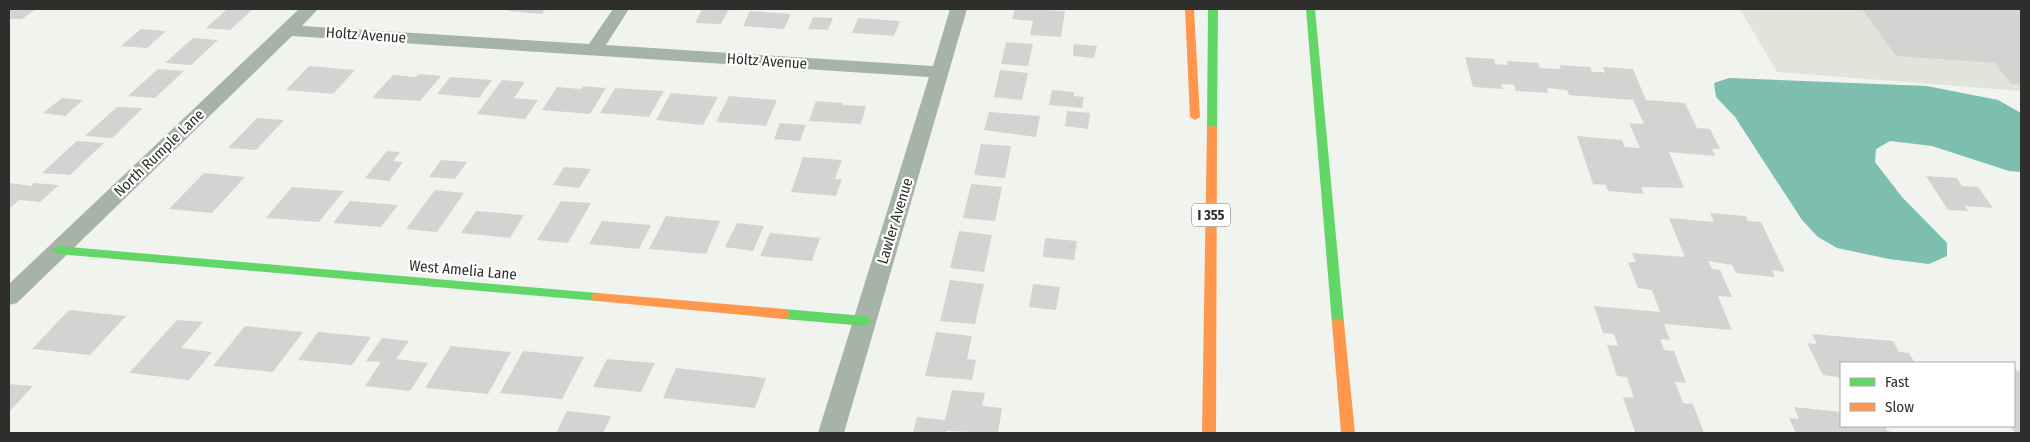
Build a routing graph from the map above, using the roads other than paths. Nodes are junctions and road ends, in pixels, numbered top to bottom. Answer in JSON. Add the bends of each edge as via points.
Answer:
{"nodes":[{"id":1,"x":309,"y":9,"type":"edge"},
{"id":2,"x":621,"y":9,"type":"edge"},
{"id":3,"x":959,"y":9,"type":"edge"},
{"id":4,"x":1189,"y":9,"type":"edge"},
{"id":5,"x":1212,"y":9,"type":"edge"},
{"id":6,"x":1310,"y":9,"type":"edge"},
{"id":7,"x":287,"y":30,"type":"junction"},
{"id":8,"x":594,"y":50,"type":"junction"},
{"id":9,"x":939,"y":72,"type":"junction"},
{"id":10,"x":1195,"y":125,"type":"dead end"},
{"id":11,"x":58,"y":250,"type":"junction"},
{"id":12,"x":9,"y":297,"type":"edge"},
{"id":13,"x":865,"y":321,"type":"junction"},
{"id":14,"x":1198,"y":323,"type":"dead end"},
{"id":15,"x":1209,"y":428,"type":"edge"},
{"id":16,"x":831,"y":433,"type":"edge"},
{"id":17,"x":1348,"y":433,"type":"edge"}],
"edges":[{"from":1,"to":7,"type":"street","name":"North Rumple Lane"},
{"from":2,"to":8,"type":"street"},
{"from":3,"to":9,"type":"street","name":"Lawler Avenue"},
{"from":4,"to":10,"type":"main road"},
{"from":5,"to":15,"type":"main road","number":"I 355"},
{"from":6,"to":17,"type":"main road"},
{"from":7,"to":8,"type":"street","name":"Holtz Avenue"},
{"from":7,"to":11,"type":"street","name":"North Rumple Lane"},
{"from":8,"to":9,"type":"street","name":"Holtz Avenue"},
{"from":9,"to":13,"type":"street","name":"Lawler Avenue"},
{"from":11,"to":12,"type":"street","name":"North Rumple Lane"},
{"from":11,"to":13,"type":"main road","name":"West Amelia Lane"},
{"from":13,"to":16,"type":"street","name":"Lawler Avenue"},
{"from":14,"to":15,"type":"main road"}]}
